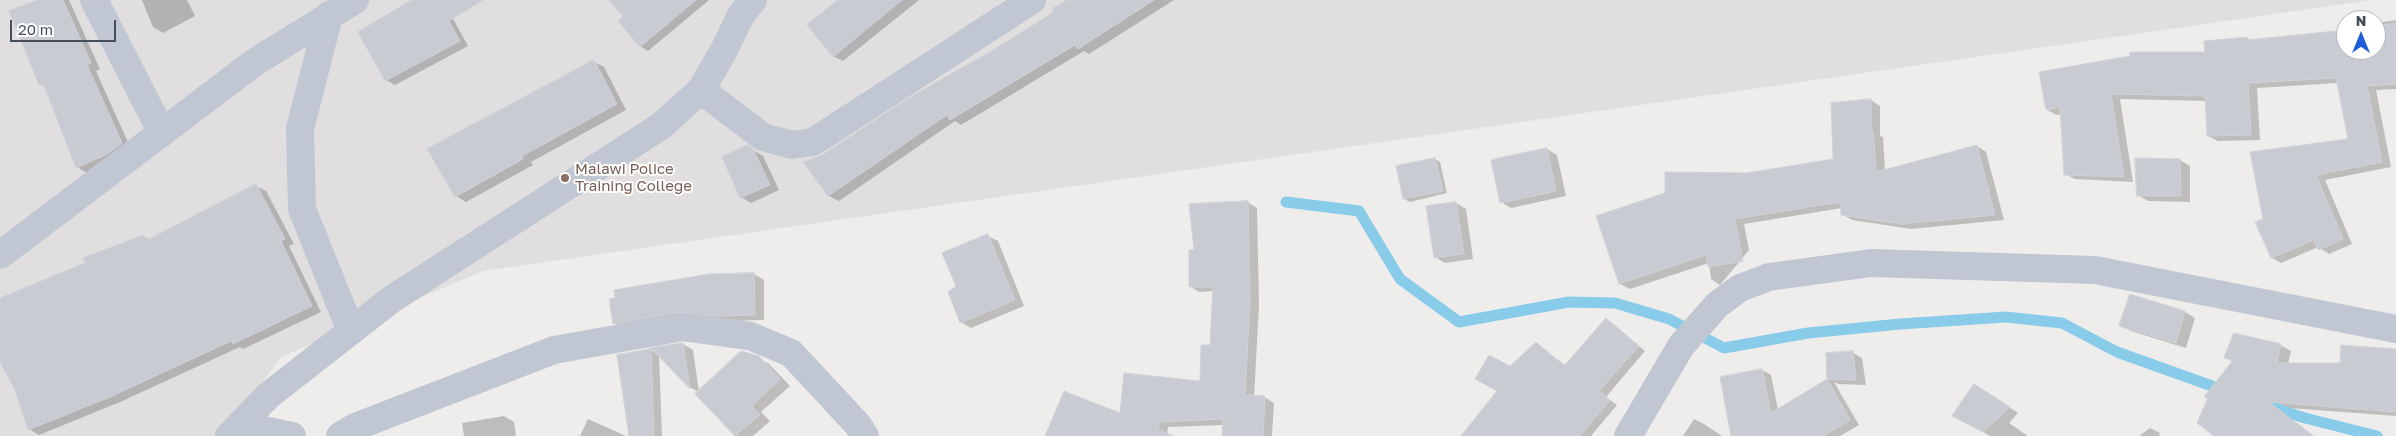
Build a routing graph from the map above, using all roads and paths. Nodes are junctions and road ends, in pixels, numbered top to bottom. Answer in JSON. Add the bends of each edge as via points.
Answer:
{"nodes":[{"id":1,"x":94,"y":0,"type":"edge"},
{"id":2,"x":355,"y":0,"type":"edge"},
{"id":3,"x":753,"y":0,"type":"edge"},
{"id":4,"x":1032,"y":0,"type":"edge"},
{"id":5,"x":329,"y":15,"type":"junction"},
{"id":6,"x":701,"y":90,"type":"junction"},
{"id":7,"x":162,"y":133,"type":"junction"},
{"id":8,"x":0,"y":256,"type":"edge"},
{"id":9,"x":2396,"y":329,"type":"edge"},
{"id":10,"x":350,"y":331,"type":"junction"},
{"id":11,"x":235,"y":430,"type":"edge"},
{"id":12,"x":292,"y":436,"type":"edge"},
{"id":13,"x":340,"y":436,"type":"edge"},
{"id":14,"x":865,"y":436,"type":"edge"},
{"id":15,"x":1628,"y":436,"type":"edge"}],
"edges":[{"from":1,"to":7,"type":"street"},
{"from":2,"to":5,"type":"street"},
{"from":3,"to":6,"type":"street","via":[[741,15]]},
{"from":4,"to":6,"type":"street","via":[[813,142],[792,144],[763,137]]},
{"from":5,"to":7,"type":"street","via":[[256,62]]},
{"from":5,"to":10,"type":"street","via":[[300,129],[302,209]]},
{"from":6,"to":10,"type":"street","via":[[661,126],[392,298]]},
{"from":7,"to":8,"type":"street"},
{"from":9,"to":15,"type":"street","via":[[2095,270],[1871,262],[1768,277],[1740,288],[1717,305],[1681,346]]},
{"from":10,"to":11,"type":"street","via":[[269,395]]},
{"from":11,"to":12,"type":"street"},
{"from":13,"to":14,"type":"street","via":[[355,427],[554,350],[682,328],[750,336],[791,353]]}]}
